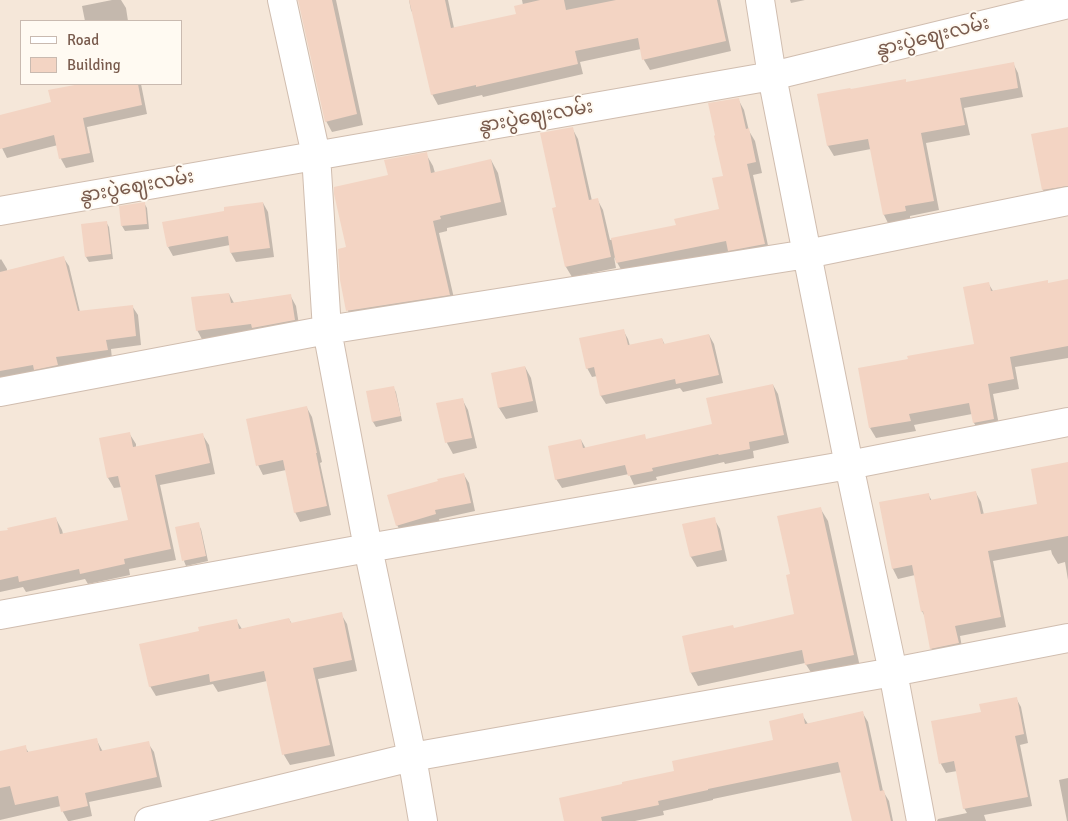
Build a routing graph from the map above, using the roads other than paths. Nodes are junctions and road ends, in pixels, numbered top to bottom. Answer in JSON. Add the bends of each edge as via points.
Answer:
{"nodes":[{"id":1,"x":282,"y":0,"type":"edge"},
{"id":2,"x":760,"y":0,"type":"edge"},
{"id":3,"x":1068,"y":4,"type":"edge"},
{"id":4,"x":772,"y":76,"type":"junction"},
{"id":5,"x":316,"y":155,"type":"junction"},
{"id":6,"x":1068,"y":201,"type":"edge"},
{"id":7,"x":0,"y":211,"type":"edge"},
{"id":8,"x":807,"y":254,"type":"junction"},
{"id":9,"x":327,"y":330,"type":"junction"},
{"id":10,"x":0,"y":392,"type":"edge"},
{"id":11,"x":1068,"y":422,"type":"edge"},
{"id":12,"x":849,"y":465,"type":"junction"},
{"id":13,"x":368,"y":548,"type":"junction"},
{"id":14,"x":0,"y":615,"type":"edge"},
{"id":15,"x":1068,"y":638,"type":"edge"},
{"id":16,"x":893,"y":672,"type":"junction"},
{"id":17,"x":412,"y":757,"type":"junction"},
{"id":18,"x":150,"y":821,"type":"edge"},
{"id":19,"x":423,"y":821,"type":"edge"},
{"id":20,"x":921,"y":821,"type":"edge"}],
"edges":[{"from":1,"to":5,"type":"street"},
{"from":2,"to":4,"type":"street"},
{"from":3,"to":4,"type":"street","name":"နွားပွဲဈေးလမ်း"},
{"from":4,"to":5,"type":"street","name":"နွားပွဲဈေးလမ်း"},
{"from":4,"to":8,"type":"street"},
{"from":5,"to":7,"type":"street","name":"နွားပွဲဈေးလမ်း"},
{"from":5,"to":9,"type":"street"},
{"from":6,"to":8,"type":"street"},
{"from":8,"to":9,"type":"street"},
{"from":8,"to":12,"type":"street"},
{"from":9,"to":10,"type":"street"},
{"from":9,"to":13,"type":"street"},
{"from":11,"to":12,"type":"street"},
{"from":12,"to":13,"type":"street"},
{"from":12,"to":16,"type":"street"},
{"from":13,"to":14,"type":"street"},
{"from":13,"to":17,"type":"street"},
{"from":15,"to":16,"type":"street"},
{"from":16,"to":17,"type":"street"},
{"from":16,"to":20,"type":"street"},
{"from":17,"to":18,"type":"street"},
{"from":17,"to":19,"type":"street"}]}
